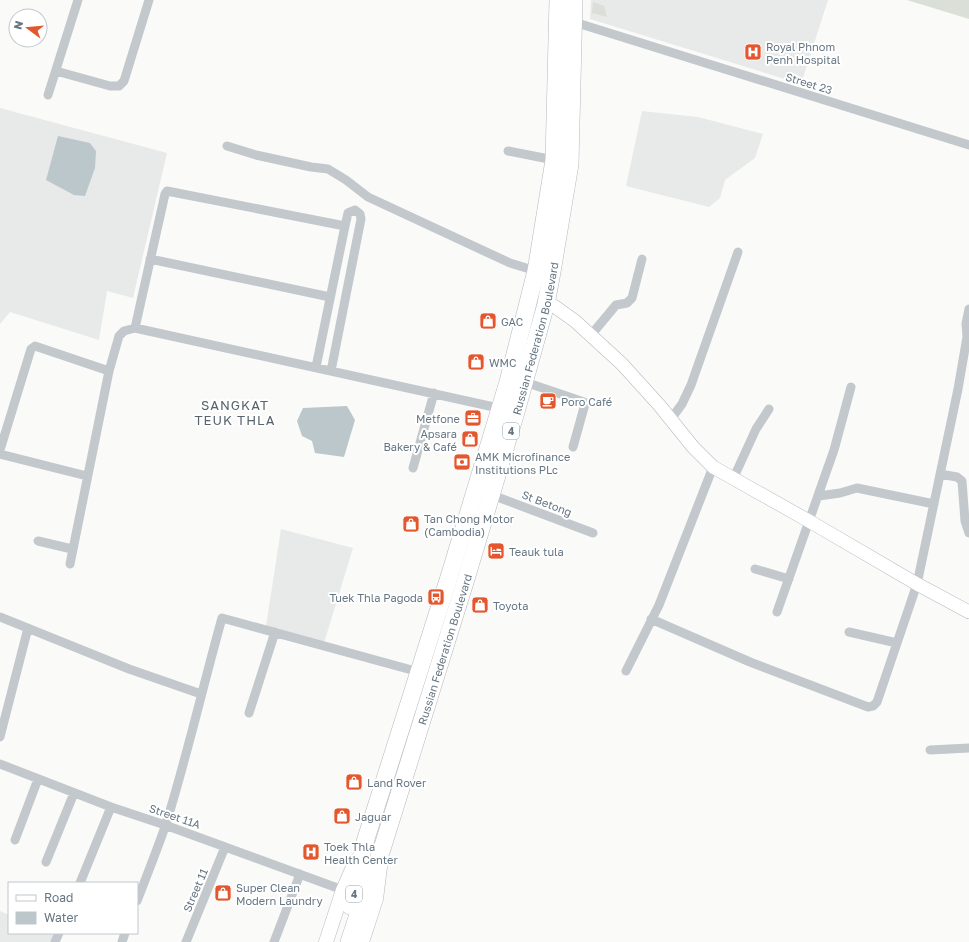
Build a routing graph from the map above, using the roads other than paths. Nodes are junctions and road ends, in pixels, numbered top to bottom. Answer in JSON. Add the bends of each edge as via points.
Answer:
{"nodes":[{"id":1,"x":78,"y":0,"type":"edge"},
{"id":2,"x":149,"y":0,"type":"edge"},
{"id":3,"x":558,"y":0,"type":"edge"},
{"id":4,"x":574,"y":0,"type":"edge"},
{"id":5,"x":574,"y":22,"type":"junction"},
{"id":6,"x":56,"y":71,"type":"junction"},
{"id":7,"x":48,"y":96,"type":"dead end"},
{"id":8,"x":969,"y":145,"type":"edge"},
{"id":9,"x":227,"y":146,"type":"dead end"},
{"id":10,"x":508,"y":151,"type":"dead end"},
{"id":11,"x":554,"y":160,"type":"junction"},
{"id":12,"x":345,"y":226,"type":"junction"},
{"id":13,"x":738,"y":252,"type":"dead end"},
{"id":14,"x":150,"y":259,"type":"junction"},
{"id":15,"x":642,"y":259,"type":"dead end"},
{"id":16,"x":536,"y":271,"type":"junction"},
{"id":17,"x":330,"y":297,"type":"junction"},
{"id":18,"x":546,"y":304,"type":"junction"},
{"id":19,"x":969,"y":309,"type":"edge"},
{"id":20,"x":135,"y":328,"type":"junction"},
{"id":21,"x":968,"y":329,"type":"edge"},
{"id":22,"x":591,"y":335,"type":"junction"},
{"id":23,"x":316,"y":367,"type":"junction"},
{"id":24,"x":109,"y":370,"type":"junction"},
{"id":25,"x":331,"y":370,"type":"junction"},
{"id":26,"x":525,"y":382,"type":"junction"},
{"id":27,"x":851,"y":387,"type":"dead end"},
{"id":28,"x":434,"y":393,"type":"junction"},
{"id":29,"x":769,"y":409,"type":"dead end"},
{"id":30,"x":508,"y":410,"type":"junction"},
{"id":31,"x":671,"y":419,"type":"junction"},
{"id":32,"x":573,"y":448,"type":"dead end"},
{"id":33,"x":0,"y":450,"type":"edge"},
{"id":34,"x":0,"y":454,"type":"edge"},
{"id":35,"x":713,"y":467,"type":"junction"},
{"id":36,"x":413,"y":468,"type":"dead end"},
{"id":37,"x":940,"y":474,"type":"junction"},
{"id":38,"x":87,"y":476,"type":"junction"},
{"id":39,"x":734,"y":478,"type":"junction"},
{"id":40,"x":492,"y":495,"type":"junction"},
{"id":41,"x":819,"y":496,"type":"junction"},
{"id":42,"x":934,"y":504,"type":"junction"},
{"id":43,"x":809,"y":521,"type":"junction"},
{"id":44,"x":593,"y":533,"type":"dead end"},
{"id":45,"x":969,"y":533,"type":"edge"},
{"id":46,"x":38,"y":541,"type":"dead end"},
{"id":47,"x":72,"y":549,"type":"junction"},
{"id":48,"x":70,"y":564,"type":"dead end"},
{"id":49,"x":755,"y":568,"type":"dead end"},
{"id":50,"x":789,"y":579,"type":"junction"},
{"id":51,"x":916,"y":584,"type":"junction"},
{"id":52,"x":778,"y":612,"type":"dead end"},
{"id":53,"x":969,"y":612,"type":"edge"},
{"id":54,"x":0,"y":617,"type":"edge"},
{"id":55,"x":651,"y":620,"type":"junction"},
{"id":56,"x":28,"y":628,"type":"junction"},
{"id":57,"x":275,"y":632,"type":"junction"},
{"id":58,"x":849,"y":632,"type":"dead end"},
{"id":59,"x":897,"y":643,"type":"junction"},
{"id":60,"x":419,"y":672,"type":"junction"},
{"id":61,"x":626,"y":672,"type":"dead end"},
{"id":62,"x":201,"y":694,"type":"junction"},
{"id":63,"x":249,"y":713,"type":"dead end"},
{"id":64,"x":0,"y":737,"type":"edge"},
{"id":65,"x":969,"y":748,"type":"edge"},
{"id":66,"x":930,"y":750,"type":"dead end"},
{"id":67,"x":0,"y":764,"type":"edge"},
{"id":68,"x":38,"y":779,"type":"junction"},
{"id":69,"x":74,"y":793,"type":"junction"},
{"id":70,"x":111,"y":807,"type":"junction"},
{"id":71,"x":165,"y":825,"type":"junction"},
{"id":72,"x":15,"y":840,"type":"dead end"},
{"id":73,"x":364,"y":845,"type":"junction"},
{"id":74,"x":226,"y":847,"type":"junction"},
{"id":75,"x":382,"y":849,"type":"junction"},
{"id":76,"x":46,"y":862,"type":"dead end"},
{"id":77,"x":300,"y":874,"type":"junction"},
{"id":78,"x":80,"y":882,"type":"edge"},
{"id":79,"x":343,"y":890,"type":"junction"},
{"id":80,"x":138,"y":898,"type":"edge"},
{"id":81,"x":186,"y":942,"type":"edge"},
{"id":82,"x":274,"y":942,"type":"edge"},
{"id":83,"x":326,"y":942,"type":"edge"},
{"id":84,"x":339,"y":942,"type":"edge"},
{"id":85,"x":349,"y":942,"type":"edge"},
{"id":86,"x":362,"y":942,"type":"edge"}],
"edges":[{"from":1,"to":6,"type":"street"},
{"from":2,"to":6,"type":"street","via":[[124,80],[119,86],[110,86]]},
{"from":3,"to":11,"type":"highway","name":"Russian Federation Boulevard","number":"4"},
{"from":4,"to":5,"type":"highway","name":"Russian Federation Boulevard","number":"4"},
{"from":5,"to":8,"type":"street","name":"Street 23"},
{"from":5,"to":18,"type":"highway","name":"Russian Federation Boulevard","number":"4","via":[[570,164]]},
{"from":6,"to":7,"type":"street"},
{"from":9,"to":16,"type":"street","via":[[311,168],[328,169],[368,197],[510,263]]},
{"from":10,"to":11,"type":"street"},
{"from":11,"to":16,"type":"highway","name":"Russian Federation Boulevard","number":"4"},
{"from":12,"to":14,"type":"street","via":[[167,191]]},
{"from":12,"to":17,"type":"street"},
{"from":12,"to":25,"type":"street","via":[[348,213],[355,210],[358,212],[361,219]]},
{"from":13,"to":31,"type":"street","via":[[692,385]]},
{"from":14,"to":17,"type":"street"},
{"from":14,"to":20,"type":"street"},
{"from":15,"to":22,"type":"street","via":[[632,298],[627,303],[616,305]]},
{"from":16,"to":30,"type":"highway","name":"Russian Federation Boulevard","number":"4"},
{"from":17,"to":23,"type":"street"},
{"from":18,"to":22,"type":"street","via":[[554,306]]},
{"from":18,"to":26,"type":"highway","name":"Russian Federation Boulevard","number":"4"},
{"from":19,"to":21,"type":"street","via":[[966,324]]},
{"from":20,"to":23,"type":"street"},
{"from":20,"to":24,"type":"street","via":[[124,331],[119,336]]},
{"from":21,"to":37,"type":"street"},
{"from":22,"to":31,"type":"street","via":[[622,364]]},
{"from":23,"to":25,"type":"street"},
{"from":24,"to":33,"type":"street","via":[[34,346]]},
{"from":24,"to":38,"type":"street"},
{"from":25,"to":28,"type":"street"},
{"from":26,"to":30,"type":"highway","name":"Russian Federation Boulevard","number":"4"},
{"from":26,"to":32,"type":"street","via":[[584,402]]},
{"from":27,"to":41,"type":"street"},
{"from":28,"to":30,"type":"street"},
{"from":28,"to":36,"type":"street"},
{"from":29,"to":39,"type":"street","via":[[756,429]]},
{"from":30,"to":40,"type":"highway","name":"Russian Federation Boulevard","number":"4"},
{"from":30,"to":60,"type":"highway","name":"Russian Federation Boulevard","number":"4"},
{"from":31,"to":35,"type":"street"},
{"from":34,"to":38,"type":"street"},
{"from":35,"to":39,"type":"street"},
{"from":35,"to":55,"type":"street"},
{"from":37,"to":42,"type":"street"},
{"from":37,"to":45,"type":"street","via":[[957,477],[962,481],[965,521]]},
{"from":38,"to":47,"type":"street"},
{"from":39,"to":43,"type":"street"},
{"from":40,"to":44,"type":"street","name":"St Betong"},
{"from":40,"to":75,"type":"highway","name":"Russian Federation Boulevard","number":"4"},
{"from":41,"to":42,"type":"street","via":[[840,494],[857,488]]},
{"from":41,"to":43,"type":"street"},
{"from":42,"to":51,"type":"street"},
{"from":43,"to":50,"type":"street"},
{"from":43,"to":51,"type":"street"},
{"from":46,"to":47,"type":"street"},
{"from":47,"to":48,"type":"street"},
{"from":49,"to":50,"type":"street"},
{"from":50,"to":52,"type":"street"},
{"from":51,"to":53,"type":"street"},
{"from":51,"to":59,"type":"street"},
{"from":54,"to":56,"type":"street"},
{"from":55,"to":59,"type":"street","via":[[750,662],[868,707],[877,702]]},
{"from":55,"to":61,"type":"street"},
{"from":56,"to":62,"type":"street","via":[[129,669]]},
{"from":56,"to":64,"type":"street"},
{"from":57,"to":60,"type":"street"},
{"from":57,"to":62,"type":"street","via":[[222,618]]},
{"from":57,"to":63,"type":"street"},
{"from":58,"to":59,"type":"street"},
{"from":60,"to":73,"type":"highway","name":"Russian Federation Boulevard","number":"4"},
{"from":62,"to":71,"type":"street"},
{"from":65,"to":66,"type":"street"},
{"from":67,"to":68,"type":"street","name":"Street 11A"},
{"from":68,"to":69,"type":"street","name":"Street 11A"},
{"from":68,"to":72,"type":"street"},
{"from":69,"to":70,"type":"street","name":"Street 11A"},
{"from":69,"to":76,"type":"street"},
{"from":70,"to":71,"type":"street","name":"Street 11A"},
{"from":70,"to":78,"type":"street"},
{"from":71,"to":74,"type":"street","name":"Street 11A"},
{"from":71,"to":80,"type":"street"},
{"from":73,"to":79,"type":"main road","name":"Russian Federation Boulevard"},
{"from":73,"to":84,"type":"highway","name":"Russian Federation Boulevard","number":"4","via":[[354,895]]},
{"from":74,"to":77,"type":"street","name":"Street 11A"},
{"from":74,"to":81,"type":"street","name":"Street 11"},
{"from":75,"to":85,"type":"highway","name":"Russian Federation Boulevard","number":"4"},
{"from":75,"to":86,"type":"main road","name":"Russian Federation Boulevard","via":[[376,899]]},
{"from":77,"to":79,"type":"street","name":"Street 11A"},
{"from":77,"to":82,"type":"street"},
{"from":79,"to":83,"type":"main road","name":"Russian Federation Boulevard"}]}
